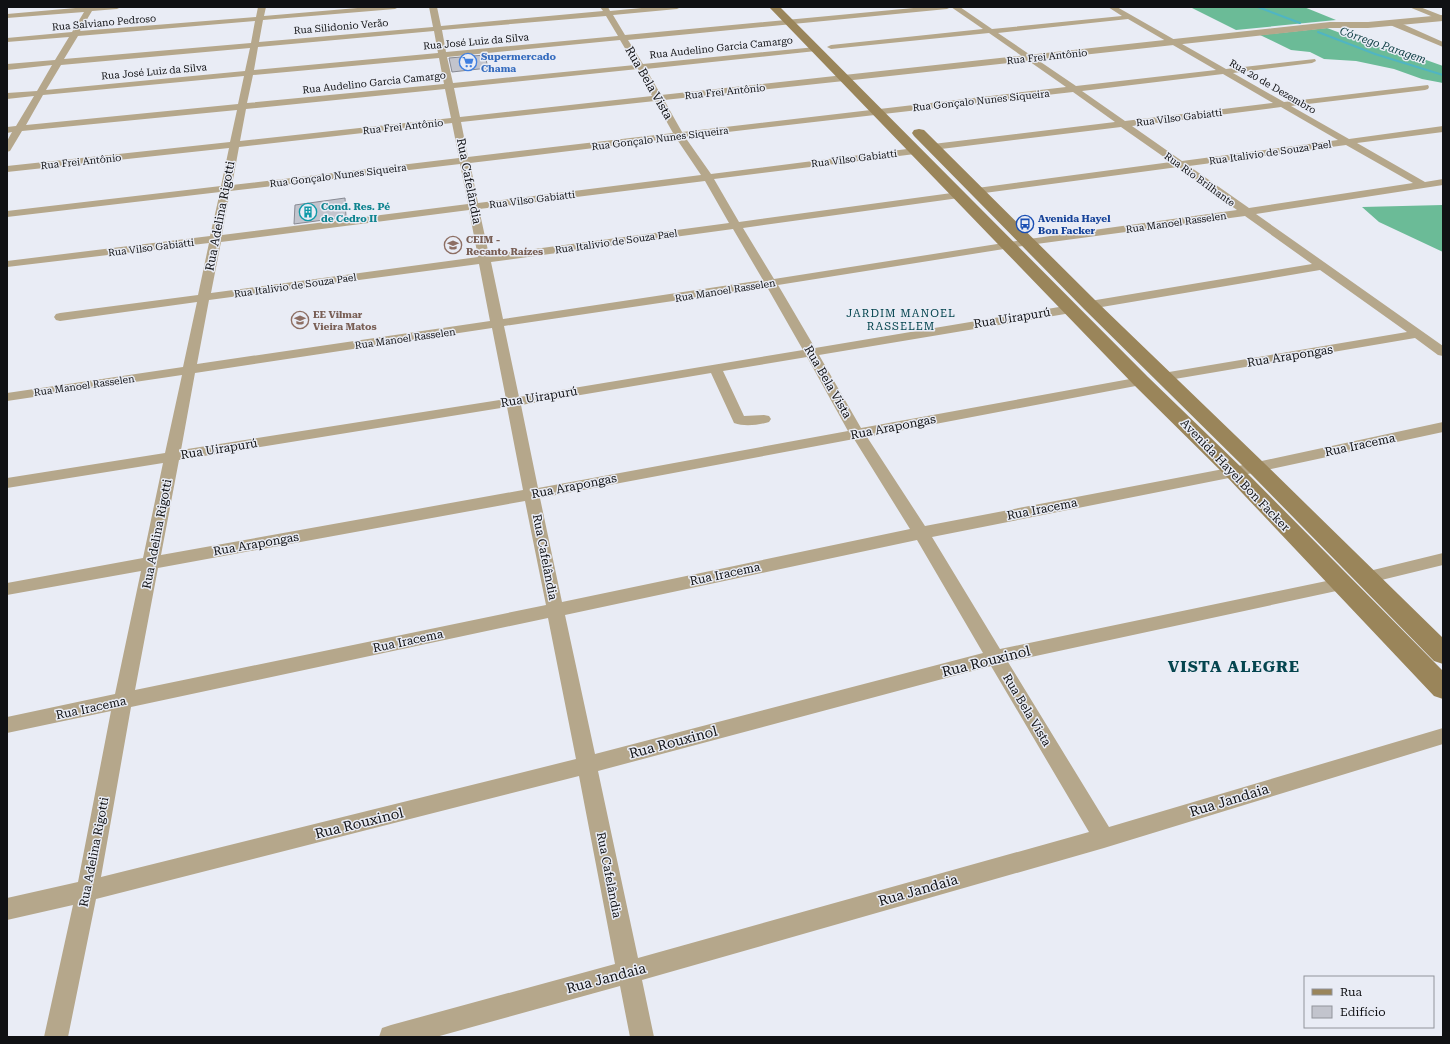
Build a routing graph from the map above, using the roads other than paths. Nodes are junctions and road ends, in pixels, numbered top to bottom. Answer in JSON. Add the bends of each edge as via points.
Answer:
{"nodes":[{"id":1,"x":117,"y":7,"type":"edge"},
{"id":2,"x":395,"y":7,"type":"edge"},
{"id":3,"x":433,"y":7,"type":"edge"},
{"id":4,"x":677,"y":7,"type":"edge"},
{"id":5,"x":774,"y":7,"type":"edge"},
{"id":6,"x":948,"y":7,"type":"edge"},
{"id":7,"x":955,"y":7,"type":"edge"},
{"id":8,"x":1112,"y":7,"type":"edge"},
{"id":9,"x":1413,"y":7,"type":"edge"},
{"id":10,"x":90,"y":8,"type":"edge"},
{"id":11,"x":605,"y":10,"type":"edge"},
{"id":12,"x":261,"y":13,"type":"edge"},
{"id":13,"x":7,"y":16,"type":"edge"},
{"id":14,"x":794,"y":16,"type":"edge"},
{"id":15,"x":1130,"y":17,"type":"junction"},
{"id":16,"x":1442,"y":18,"type":"edge"},
{"id":17,"x":1393,"y":23,"type":"junction"},
{"id":18,"x":438,"y":28,"type":"junction"},
{"id":19,"x":991,"y":31,"type":"junction"},
{"id":20,"x":75,"y":34,"type":"junction"},
{"id":21,"x":622,"y":38,"type":"junction"},
{"id":22,"x":7,"y":40,"type":"edge"},
{"id":23,"x":1174,"y":42,"type":"junction"},
{"id":24,"x":255,"y":44,"type":"junction"},
{"id":25,"x":1443,"y":45,"type":"edge"},
{"id":26,"x":823,"y":48,"type":"junction"},
{"id":27,"x":443,"y":55,"type":"junction"},
{"id":28,"x":840,"y":57,"type":"dead end"},
{"id":29,"x":1031,"y":58,"type":"junction"},
{"id":30,"x":1312,"y":61,"type":"dead end"},
{"id":31,"x":58,"y":62,"type":"junction"},
{"id":32,"x":7,"y":66,"type":"edge"},
{"id":33,"x":640,"y":66,"type":"junction"},
{"id":34,"x":1224,"y":71,"type":"junction"},
{"id":35,"x":249,"y":73,"type":"junction"},
{"id":36,"x":852,"y":74,"type":"junction"},
{"id":37,"x":449,"y":86,"type":"junction"},
{"id":38,"x":872,"y":87,"type":"dead end"},
{"id":39,"x":1425,"y":87,"type":"dead end"},
{"id":40,"x":1074,"y":90,"type":"junction"},
{"id":41,"x":40,"y":93,"type":"junction"},
{"id":42,"x":7,"y":96,"type":"edge"},
{"id":43,"x":657,"y":98,"type":"junction"},
{"id":44,"x":1282,"y":104,"type":"junction"},
{"id":45,"x":242,"y":107,"type":"junction"},
{"id":46,"x":885,"y":107,"type":"junction"},
{"id":47,"x":456,"y":120,"type":"junction"},
{"id":48,"x":1124,"y":124,"type":"junction"},
{"id":49,"x":19,"y":129,"type":"junction"},
{"id":50,"x":1443,"y":129,"type":"edge"},
{"id":51,"x":7,"y":130,"type":"edge"},
{"id":52,"x":679,"y":136,"type":"junction"},
{"id":53,"x":1347,"y":142,"type":"junction"},
{"id":54,"x":235,"y":144,"type":"junction"},
{"id":55,"x":933,"y":147,"type":"junction"},
{"id":56,"x":7,"y":149,"type":"edge"},
{"id":57,"x":915,"y":151,"type":"junction"},
{"id":58,"x":464,"y":160,"type":"junction"},
{"id":59,"x":1180,"y":165,"type":"junction"},
{"id":60,"x":7,"y":169,"type":"edge"},
{"id":61,"x":707,"y":176,"type":"junction"},
{"id":62,"x":1443,"y":182,"type":"edge"},
{"id":63,"x":1423,"y":185,"type":"junction"},
{"id":64,"x":226,"y":188,"type":"junction"},
{"id":65,"x":978,"y":191,"type":"junction"},
{"id":66,"x":959,"y":195,"type":"junction"},
{"id":67,"x":474,"y":207,"type":"junction"},
{"id":68,"x":1247,"y":212,"type":"junction"},
{"id":69,"x":7,"y":214,"type":"edge"},
{"id":70,"x":734,"y":224,"type":"junction"},
{"id":71,"x":216,"y":239,"type":"junction"},
{"id":72,"x":1029,"y":242,"type":"junction"},
{"id":73,"x":1009,"y":246,"type":"junction"},
{"id":74,"x":484,"y":259,"type":"junction"},
{"id":75,"x":7,"y":264,"type":"edge"},
{"id":76,"x":1321,"y":266,"type":"junction"},
{"id":77,"x":769,"y":283,"type":"junction"},
{"id":78,"x":204,"y":297,"type":"junction"},
{"id":79,"x":1090,"y":305,"type":"junction"},
{"id":80,"x":1070,"y":309,"type":"junction"},
{"id":81,"x":60,"y":317,"type":"dead end"},
{"id":82,"x":498,"y":324,"type":"junction"},
{"id":83,"x":1418,"y":334,"type":"junction"},
{"id":84,"x":811,"y":352,"type":"junction"},
{"id":85,"x":1443,"y":352,"type":"edge"},
{"id":86,"x":715,"y":368,"type":"junction"},
{"id":87,"x":189,"y":370,"type":"junction"},
{"id":88,"x":1163,"y":377,"type":"junction"},
{"id":89,"x":1141,"y":381,"type":"junction"},
{"id":90,"x":7,"y":397,"type":"edge"},
{"id":91,"x":513,"y":402,"type":"junction"},
{"id":92,"x":764,"y":419,"type":"dead end"},
{"id":93,"x":1443,"y":427,"type":"edge"},
{"id":94,"x":857,"y":433,"type":"junction"},
{"id":95,"x":172,"y":456,"type":"junction"},
{"id":96,"x":1256,"y":467,"type":"junction"},
{"id":97,"x":1234,"y":472,"type":"junction"},
{"id":98,"x":7,"y":483,"type":"edge"},
{"id":99,"x":532,"y":494,"type":"junction"},
{"id":100,"x":920,"y":533,"type":"junction"},
{"id":101,"x":1443,"y":559,"type":"edge"},
{"id":102,"x":151,"y":563,"type":"junction"},
{"id":103,"x":1365,"y":578,"type":"junction"},
{"id":104,"x":1340,"y":584,"type":"junction"},
{"id":105,"x":7,"y":589,"type":"edge"},
{"id":106,"x":556,"y":610,"type":"junction"},
{"id":107,"x":1443,"y":654,"type":"edge"},
{"id":108,"x":995,"y":657,"type":"junction"},
{"id":109,"x":1443,"y":688,"type":"edge"},
{"id":110,"x":123,"y":701,"type":"junction"},
{"id":111,"x":7,"y":725,"type":"edge"},
{"id":112,"x":1443,"y":736,"type":"edge"},
{"id":113,"x":587,"y":765,"type":"junction"},
{"id":114,"x":1104,"y":838,"type":"junction"},
{"id":115,"x":87,"y":891,"type":"junction"},
{"id":116,"x":7,"y":909,"type":"edge"},
{"id":117,"x":629,"y":972,"type":"junction"},
{"id":118,"x":56,"y":1037,"type":"edge"},
{"id":119,"x":391,"y":1037,"type":"edge"},
{"id":120,"x":642,"y":1037,"type":"edge"}],
"edges":[{"from":1,"to":10,"type":"street"},
{"from":2,"to":12,"type":"street","name":"Rua Salviano Pedroso"},
{"from":3,"to":18,"type":"street","name":"Rua Cafelândia"},
{"from":4,"to":11,"type":"street","name":"Rua Silidonio Verão"},
{"from":5,"to":14,"type":"main road","name":"Avenida Hayel Bon Facker"},
{"from":6,"to":14,"type":"street","name":"Rua José Luiz da Silva"},
{"from":7,"to":19,"type":"street","name":"Rua Rio Brilhante"},
{"from":8,"to":15,"type":"street","name":"Rua 20 de Dezembro"},
{"from":9,"to":16,"type":"street"},
{"from":10,"to":13,"type":"street"},
{"from":10,"to":20,"type":"street"},
{"from":11,"to":18,"type":"street","name":"Rua Silidonio Verão"},
{"from":11,"to":21,"type":"street","name":"Rua Bela Vista"},
{"from":12,"to":20,"type":"street","name":"Rua Salviano Pedroso"},
{"from":12,"to":24,"type":"street","name":"Rua Adelina Rigotti"},
{"from":14,"to":21,"type":"street","name":"Rua José Luiz da Silva"},
{"from":14,"to":26,"type":"main road","name":"Avenida Hayel Bon Facker"},
{"from":15,"to":19,"type":"street","name":"Rua Audelino Garcia Camargo"},
{"from":15,"to":23,"type":"street","name":"Rua 20 de Dezembro"},
{"from":16,"to":17,"type":"street"},
{"from":17,"to":23,"type":"street","name":"Rua Frei Antônio","via":[[1321,26]]},
{"from":17,"to":25,"type":"street"},
{"from":18,"to":24,"type":"street","name":"Rua Silidonio Verão"},
{"from":18,"to":27,"type":"street","name":"Rua Cafelândia"},
{"from":19,"to":26,"type":"street","name":"Rua Audelino Garcia Camargo"},
{"from":19,"to":29,"type":"street","name":"Rua Rio Brilhante"},
{"from":20,"to":22,"type":"street","name":"Rua Salviano Pedroso"},
{"from":20,"to":31,"type":"street"},
{"from":21,"to":27,"type":"street","name":"Rua José Luiz da Silva"},
{"from":21,"to":33,"type":"street","name":"Rua Bela Vista"},
{"from":23,"to":29,"type":"street","name":"Rua Frei Antônio"},
{"from":23,"to":34,"type":"street","name":"Rua 20 de Dezembro"},
{"from":24,"to":31,"type":"street","name":"Rua Silidonio Verão"},
{"from":24,"to":35,"type":"street","name":"Rua Adelina Rigotti"},
{"from":26,"to":28,"type":"main road","name":"Avenida Hayel Bon Facker"},
{"from":26,"to":33,"type":"street","name":"Rua Audelino Garcia Camargo"},
{"from":26,"to":36,"type":"main road","name":"Avenida Hayel Bon Facker"},
{"from":27,"to":35,"type":"street","name":"Rua José Luiz da Silva"},
{"from":27,"to":37,"type":"street","name":"Rua Cafelândia"},
{"from":29,"to":36,"type":"street","name":"Rua Frei Antônio"},
{"from":29,"to":40,"type":"street","name":"Rua Rio Brilhante"},
{"from":30,"to":34,"type":"street","name":"Rua Gonçalo Nunes Siqueira"},
{"from":31,"to":32,"type":"street","name":"Rua Silidonio Verão"},
{"from":31,"to":41,"type":"street"},
{"from":33,"to":37,"type":"street","name":"Rua Audelino Garcia Camargo"},
{"from":33,"to":43,"type":"street","name":"Rua Bela Vista"},
{"from":34,"to":40,"type":"street","name":"Rua Gonçalo Nunes Siqueira"},
{"from":34,"to":44,"type":"street","name":"Rua 20 de Dezembro"},
{"from":35,"to":41,"type":"street","name":"Rua José Luiz da Silva"},
{"from":35,"to":45,"type":"street","name":"Rua Adelina Rigotti"},
{"from":36,"to":38,"type":"main road","name":"Avenida Hayel Bon Facker"},
{"from":36,"to":43,"type":"street","name":"Rua Frei Antônio"},
{"from":36,"to":46,"type":"main road","name":"Avenida Hayel Bon Facker"},
{"from":37,"to":45,"type":"street","name":"Rua Audelino Garcia Camargo"},
{"from":37,"to":47,"type":"street","name":"Rua Cafelândia"},
{"from":39,"to":44,"type":"street","name":"Rua Vilso Gabiatti"},
{"from":40,"to":46,"type":"street","name":"Rua Gonçalo Nunes Siqueira"},
{"from":40,"to":48,"type":"street","name":"Rua Rio Brilhante"},
{"from":41,"to":42,"type":"street","name":"Rua José Luiz da Silva"},
{"from":41,"to":49,"type":"street"},
{"from":43,"to":47,"type":"street","name":"Rua Frei Antônio"},
{"from":43,"to":52,"type":"street","name":"Rua Bela Vista"},
{"from":44,"to":48,"type":"street","name":"Rua Vilso Gabiatti"},
{"from":44,"to":53,"type":"street","name":"Rua 20 de Dezembro"},
{"from":45,"to":49,"type":"street","name":"Rua Audelino Garcia Camargo"},
{"from":45,"to":54,"type":"street","name":"Rua Adelina Rigotti"},
{"from":46,"to":52,"type":"street","name":"Rua Gonçalo Nunes Siqueira"},
{"from":46,"to":55,"type":"main road","name":"Avenida Hayel Bon Facker","via":[[908,123]]},
{"from":46,"to":57,"type":"main road","name":"Avenida Hayel Bon Facker"},
{"from":47,"to":54,"type":"street","name":"Rua Frei Antônio"},
{"from":47,"to":58,"type":"street","name":"Rua Cafelândia"},
{"from":48,"to":55,"type":"street","name":"Rua Vilso Gabiatti"},
{"from":48,"to":59,"type":"street","name":"Rua Rio Brilhante"},
{"from":49,"to":51,"type":"street","name":"Rua Audelino Garcia Camargo"},
{"from":49,"to":56,"type":"street"},
{"from":50,"to":53,"type":"street","name":"Rua Italivio de Souza Pael"},
{"from":52,"to":58,"type":"street","name":"Rua Gonçalo Nunes Siqueira"},
{"from":52,"to":61,"type":"street","name":"Rua Bela Vista"},
{"from":53,"to":59,"type":"street","name":"Rua Italivio de Souza Pael"},
{"from":53,"to":63,"type":"street","name":"Rua 20 de Dezembro"},
{"from":54,"to":60,"type":"street","name":"Rua Frei Antônio"},
{"from":54,"to":64,"type":"street","name":"Rua Adelina Rigotti"},
{"from":55,"to":65,"type":"main road","name":"Avenida Hayel Bon Facker"},
{"from":57,"to":61,"type":"street","name":"Rua Vilso Gabiatti"},
{"from":57,"to":66,"type":"main road","name":"Avenida Hayel Bon Facker"},
{"from":58,"to":64,"type":"street","name":"Rua Gonçalo Nunes Siqueira"},
{"from":58,"to":67,"type":"street","name":"Rua Cafelândia"},
{"from":59,"to":65,"type":"street","name":"Rua Italivio de Souza Pael"},
{"from":59,"to":68,"type":"street","name":"Rua Rio Brilhante"},
{"from":61,"to":67,"type":"street","name":"Rua Vilso Gabiatti"},
{"from":61,"to":70,"type":"street","name":"Rua Bela Vista"},
{"from":62,"to":63,"type":"street","name":"Rua Manoel Rasselen"},
{"from":63,"to":68,"type":"street","name":"Rua Manoel Rasselen"},
{"from":64,"to":69,"type":"street","name":"Rua Gonçalo Nunes Siqueira"},
{"from":64,"to":71,"type":"street","name":"Rua Adelina Rigotti"},
{"from":65,"to":72,"type":"main road","name":"Avenida Hayel Bon Facker"},
{"from":66,"to":70,"type":"street","name":"Rua Italivio de Souza Pael"},
{"from":66,"to":73,"type":"main road","name":"Avenida Hayel Bon Facker"},
{"from":67,"to":71,"type":"street","name":"Rua Vilso Gabiatti"},
{"from":67,"to":74,"type":"street","name":"Rua Cafelândia"},
{"from":68,"to":72,"type":"street","name":"Rua Manoel Rasselen"},
{"from":68,"to":76,"type":"street","name":"Rua Rio Brilhante"},
{"from":70,"to":74,"type":"street","name":"Rua Italivio de Souza Pael"},
{"from":70,"to":77,"type":"street","name":"Rua Bela Vista"},
{"from":71,"to":75,"type":"street","name":"Rua Vilso Gabiatti"},
{"from":71,"to":78,"type":"street","name":"Rua Adelina Rigotti"},
{"from":72,"to":73,"type":"street","name":"Rua Manoel Rasselen"},
{"from":72,"to":79,"type":"main road","name":"Avenida Hayel Bon Facker"},
{"from":73,"to":77,"type":"street","name":"Rua Manoel Rasselen"},
{"from":73,"to":80,"type":"main road","name":"Avenida Hayel Bon Facker"},
{"from":74,"to":78,"type":"street","name":"Rua Italivio de Souza Pael"},
{"from":74,"to":82,"type":"street","name":"Rua Cafelândia"},
{"from":76,"to":79,"type":"street"},
{"from":76,"to":83,"type":"street","name":"Rua Rio Brilhante"},
{"from":77,"to":82,"type":"street","name":"Rua Manoel Rasselen"},
{"from":77,"to":84,"type":"street","name":"Rua Bela Vista"},
{"from":78,"to":81,"type":"street","name":"Rua Italivio de Souza Pael"},
{"from":78,"to":87,"type":"street","name":"Rua Adelina Rigotti"},
{"from":79,"to":88,"type":"main road","name":"Avenida Hayel Bon Facker"},
{"from":80,"to":84,"type":"street","name":"Rua Uirapurú"},
{"from":80,"to":89,"type":"main road","name":"Avenida Hayel Bon Facker"},
{"from":82,"to":87,"type":"street","name":"Rua Manoel Rasselen"},
{"from":82,"to":91,"type":"street","name":"Rua Cafelândia"},
{"from":83,"to":85,"type":"street","name":"Rua Rio Brilhante"},
{"from":83,"to":88,"type":"street","name":"Rua Arapongas"},
{"from":84,"to":86,"type":"street","name":"Rua Uirapurú"},
{"from":84,"to":94,"type":"street","name":"Rua Bela Vista"},
{"from":86,"to":91,"type":"street","name":"Rua Uirapurú"},
{"from":86,"to":92,"type":"street","via":[[739,420]]},
{"from":87,"to":90,"type":"street","name":"Rua Manoel Rasselen"},
{"from":87,"to":95,"type":"street","name":"Rua Adelina Rigotti"},
{"from":88,"to":96,"type":"main road","name":"Avenida Hayel Bon Facker"},
{"from":89,"to":94,"type":"street","name":"Rua Arapongas"},
{"from":89,"to":97,"type":"main road","name":"Avenida Hayel Bon Facker"},
{"from":91,"to":95,"type":"street","name":"Rua Uirapurú"},
{"from":91,"to":99,"type":"street","name":"Rua Cafelândia"},
{"from":93,"to":96,"type":"street","name":"Rua Iracema"},
{"from":94,"to":99,"type":"street","name":"Rua Arapongas"},
{"from":94,"to":100,"type":"street","name":"Rua Bela Vista"},
{"from":95,"to":98,"type":"street","name":"Rua Uirapurú"},
{"from":95,"to":102,"type":"street","name":"Rua Adelina Rigotti"},
{"from":96,"to":97,"type":"street","name":"Rua Iracema"},
{"from":96,"to":103,"type":"main road","name":"Avenida Hayel Bon Facker"},
{"from":97,"to":100,"type":"street","name":"Rua Iracema"},
{"from":97,"to":104,"type":"main road","name":"Avenida Hayel Bon Facker"},
{"from":99,"to":102,"type":"street","name":"Rua Arapongas"},
{"from":99,"to":106,"type":"street","name":"Rua Cafelândia"},
{"from":100,"to":106,"type":"street","name":"Rua Iracema"},
{"from":100,"to":108,"type":"street","name":"Rua Bela Vista"},
{"from":101,"to":103,"type":"street"},
{"from":102,"to":105,"type":"street","name":"Rua Arapongas"},
{"from":102,"to":110,"type":"street","name":"Rua Adelina Rigotti"},
{"from":103,"to":107,"type":"main road","name":"Avenida Hayel Bon Facker"},
{"from":104,"to":108,"type":"street","name":"Rua Rouxinol"},
{"from":104,"to":109,"type":"main road","name":"Avenida Hayel Bon Facker"},
{"from":106,"to":110,"type":"street","name":"Rua Iracema"},
{"from":106,"to":113,"type":"street","name":"Rua Cafelândia"},
{"from":108,"to":113,"type":"street","name":"Rua Rouxinol"},
{"from":108,"to":114,"type":"street","name":"Rua Bela Vista"},
{"from":110,"to":111,"type":"street","name":"Rua Iracema"},
{"from":110,"to":115,"type":"street","name":"Rua Adelina Rigotti"},
{"from":112,"to":114,"type":"street","name":"Rua Jandaia"},
{"from":113,"to":115,"type":"street","name":"Rua Rouxinol"},
{"from":113,"to":117,"type":"street","name":"Rua Cafelândia"},
{"from":114,"to":117,"type":"street","name":"Rua Jandaia"},
{"from":115,"to":116,"type":"street","name":"Rua Rouxinol"},
{"from":115,"to":118,"type":"street","name":"Rua Adelina Rigotti"},
{"from":117,"to":119,"type":"street","name":"Rua Jandaia"},
{"from":117,"to":120,"type":"street","name":"Rua Cafelândia"}]}
